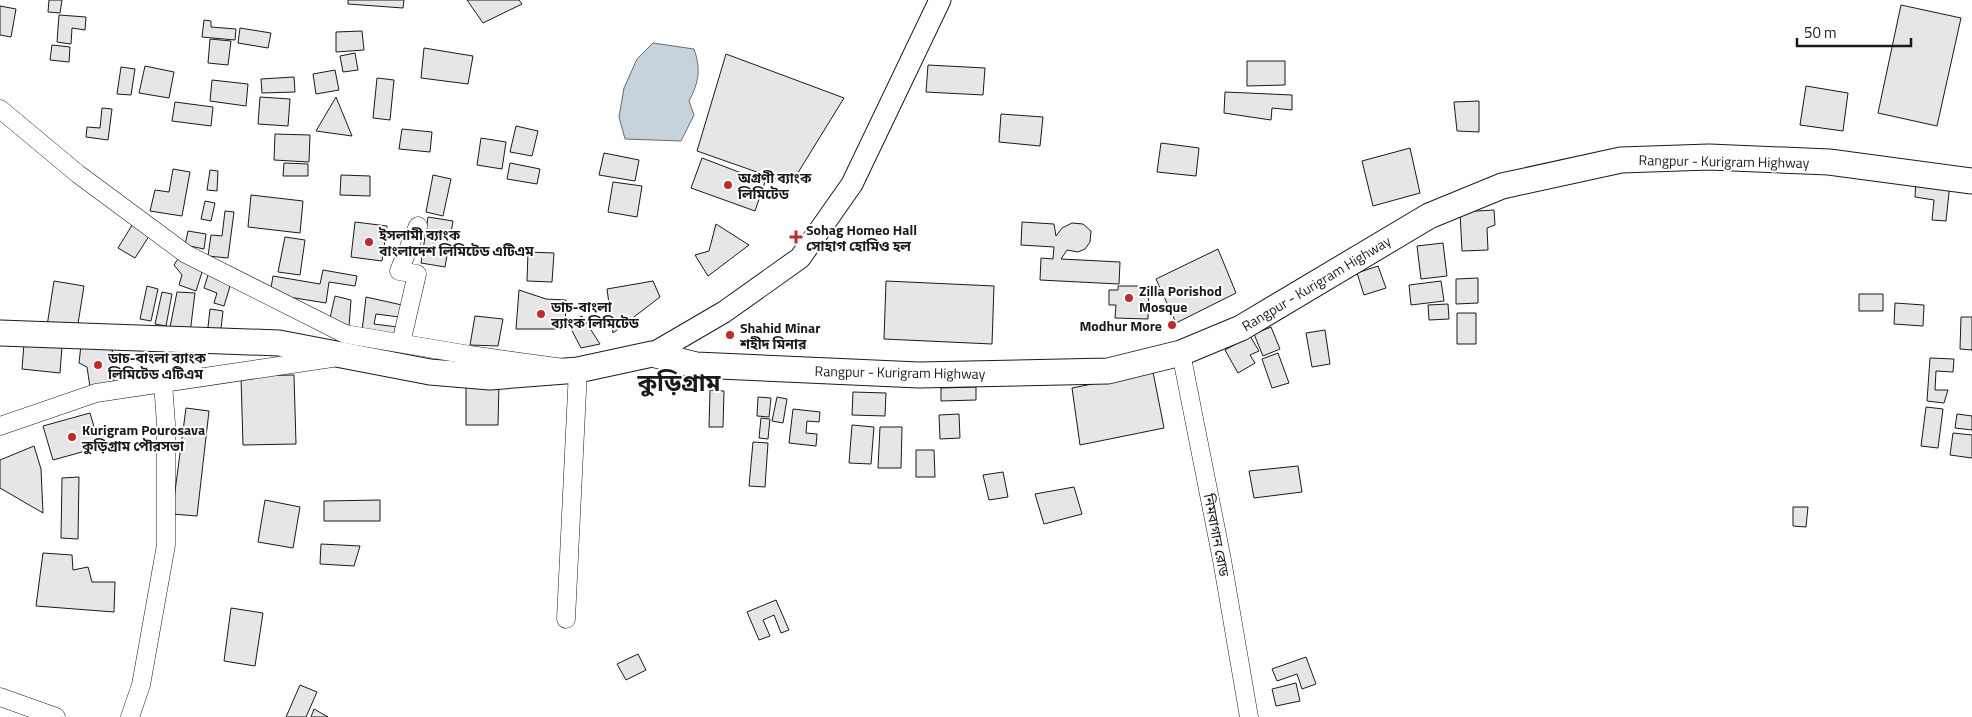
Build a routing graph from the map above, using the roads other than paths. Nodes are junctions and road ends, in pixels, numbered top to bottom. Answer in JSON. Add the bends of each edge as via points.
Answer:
{"nodes":[{"id":1,"x":940,"y":0,"type":"edge"},
{"id":2,"x":0,"y":109,"type":"edge"},
{"id":3,"x":1972,"y":181,"type":"edge"},
{"id":4,"x":418,"y":226,"type":"dead end"},
{"id":5,"x":0,"y":333,"type":"edge"},
{"id":6,"x":401,"y":344,"type":"junction"},
{"id":7,"x":1181,"y":353,"type":"junction"},
{"id":8,"x":652,"y":354,"type":"junction"},
{"id":9,"x":342,"y":356,"type":"junction"},
{"id":10,"x":578,"y":370,"type":"junction"},
{"id":11,"x":163,"y":383,"type":"junction"},
{"id":12,"x":0,"y":426,"type":"edge"},
{"id":13,"x":566,"y":619,"type":"dead end"},
{"id":14,"x":0,"y":697,"type":"edge"},
{"id":15,"x":56,"y":717,"type":"edge"},
{"id":16,"x":130,"y":717,"type":"edge"},
{"id":17,"x":1249,"y":717,"type":"edge"}],
"edges":[{"from":1,"to":8,"type":"main road","via":[[852,184],[800,258],[724,312]]},
{"from":2,"to":6,"type":"street","via":[[78,174],[186,254],[345,334]]},
{"from":3,"to":7,"type":"highway","name":"Rangpur - Kurigram Highway","via":[[1829,162],[1709,157],[1621,160],[1502,186],[1429,216],[1241,328]]},
{"from":4,"to":6,"type":"street","via":[[399,271],[417,274]]},
{"from":5,"to":9,"type":"highway","via":[[279,344]]},
{"from":6,"to":10,"type":"street"},
{"from":7,"to":8,"type":"highway","name":"Rangpur - Kurigram Highway","via":[[1108,370],[919,375],[696,365]]},
{"from":7,"to":17,"type":"street","name":"নিমবাগান রোড"},
{"from":8,"to":10,"type":"highway"},
{"from":9,"to":10,"type":"highway","via":[[430,372],[490,376]]},
{"from":9,"to":11,"type":"street"},
{"from":10,"to":13,"type":"street"},
{"from":11,"to":12,"type":"street","via":[[96,394]]},
{"from":11,"to":16,"type":"street","via":[[166,544],[141,685]]},
{"from":14,"to":15,"type":"street"}]}
